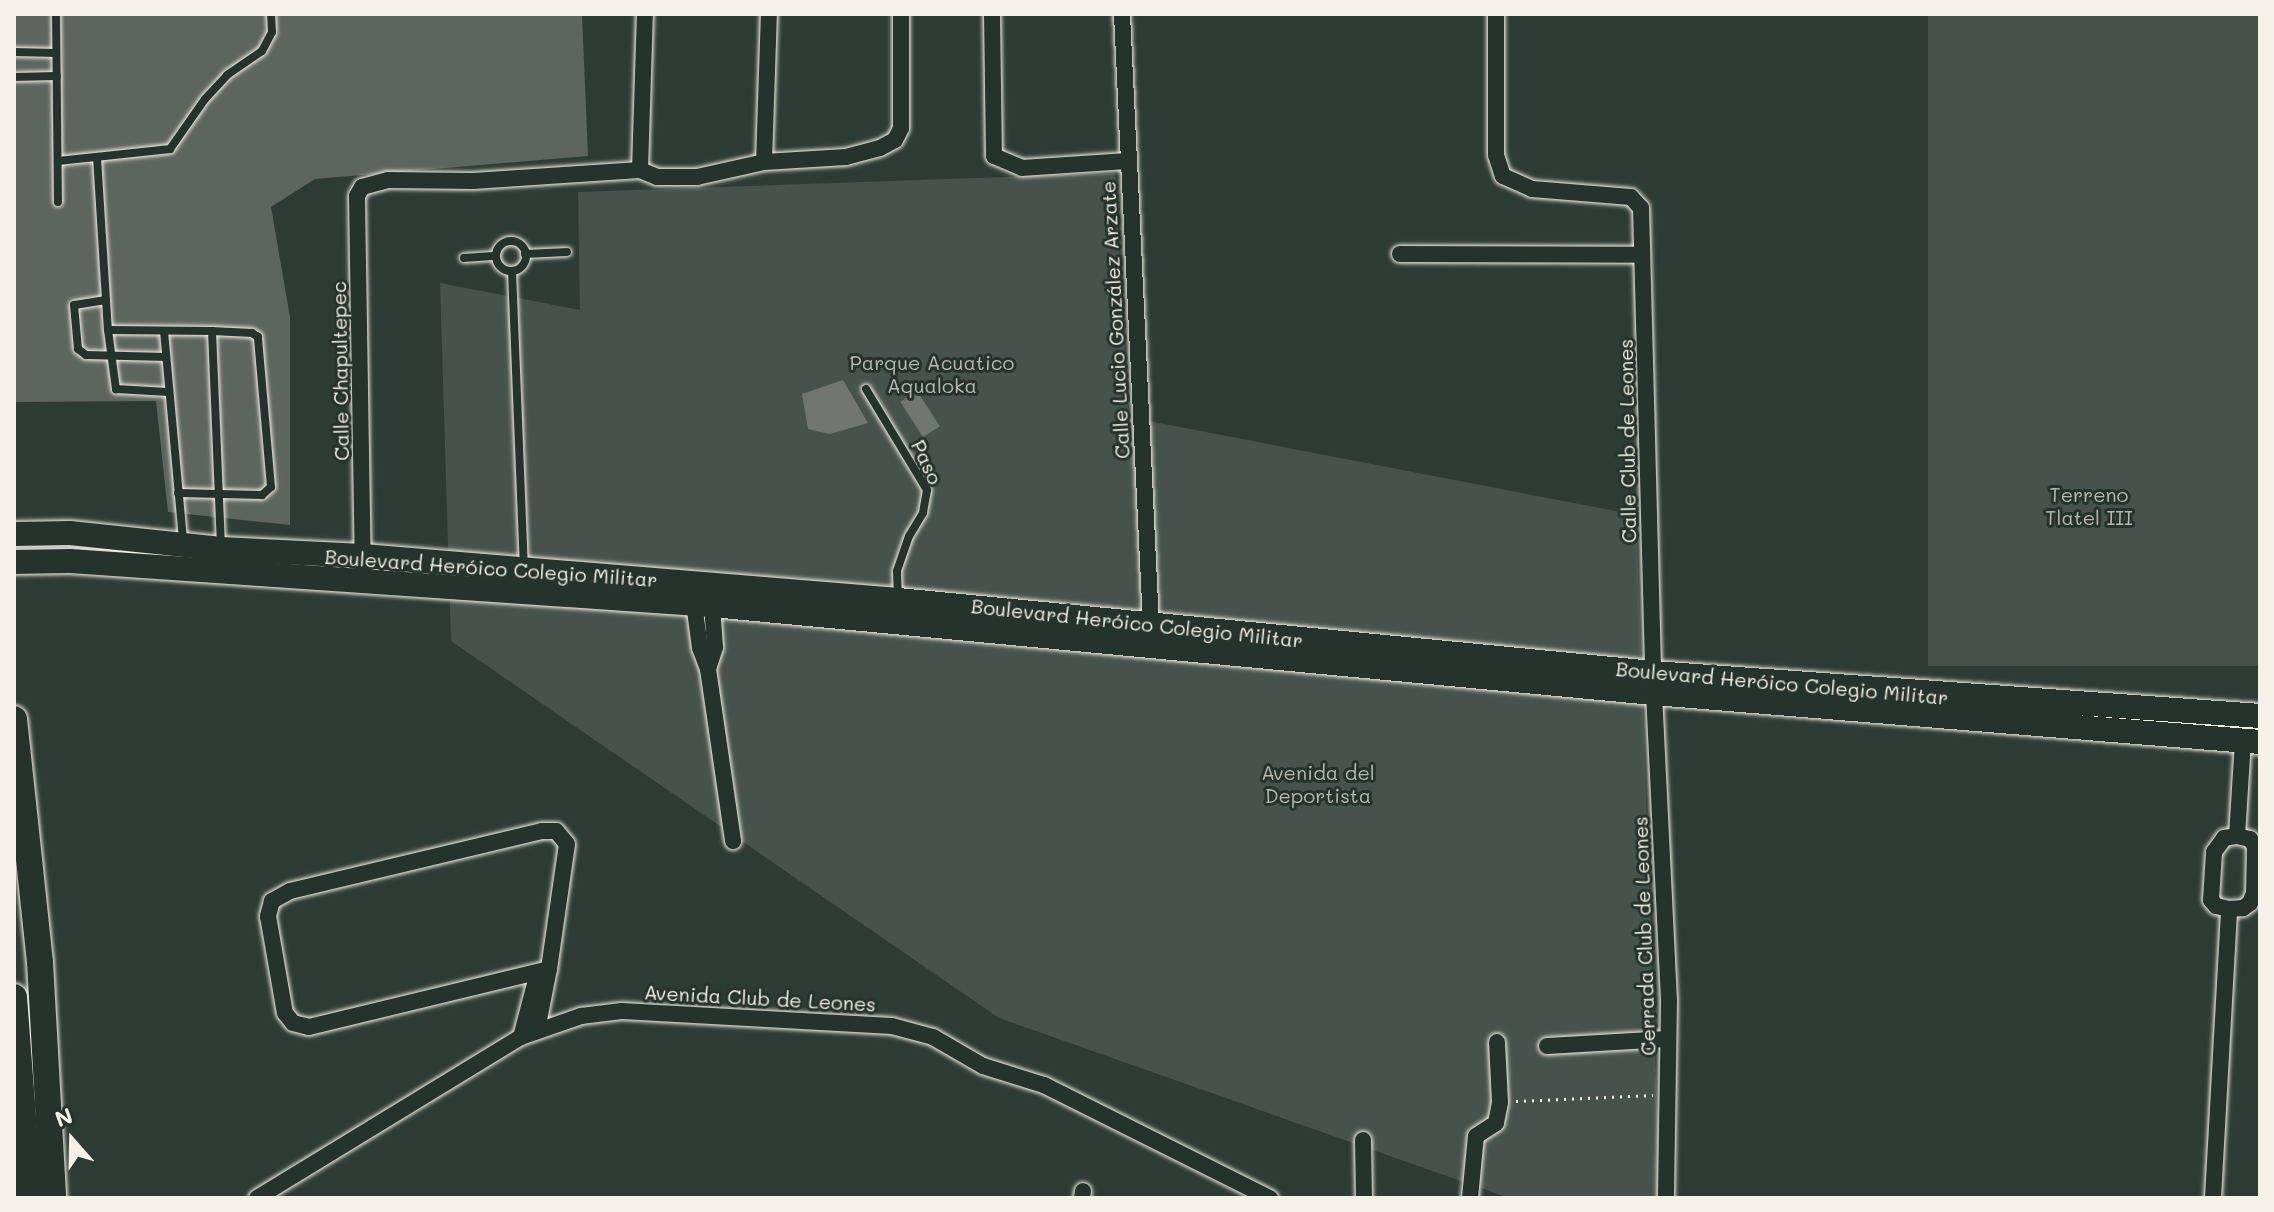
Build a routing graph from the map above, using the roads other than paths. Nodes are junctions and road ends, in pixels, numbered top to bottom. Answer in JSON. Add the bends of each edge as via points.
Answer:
{"nodes":[{"id":1,"x":56,"y":14,"type":"edge"},
{"id":2,"x":271,"y":14,"type":"edge"},
{"id":3,"x":645,"y":14,"type":"edge"},
{"id":4,"x":769,"y":14,"type":"edge"},
{"id":5,"x":901,"y":14,"type":"edge"},
{"id":6,"x":992,"y":14,"type":"edge"},
{"id":7,"x":1122,"y":14,"type":"edge"},
{"id":8,"x":1496,"y":14,"type":"edge"},
{"id":9,"x":14,"y":52,"type":"edge"},
{"id":10,"x":56,"y":53,"type":"junction"},
{"id":11,"x":57,"y":76,"type":"junction"},
{"id":12,"x":14,"y":77,"type":"edge"},
{"id":13,"x":97,"y":157,"type":"junction"},
{"id":14,"x":58,"y":161,"type":"junction"},
{"id":15,"x":1127,"y":161,"type":"junction"},
{"id":16,"x":764,"y":162,"type":"junction"},
{"id":17,"x":640,"y":170,"type":"junction"},
{"id":18,"x":58,"y":202,"type":"dead end"},
{"id":19,"x":567,"y":252,"type":"dead end"},
{"id":20,"x":525,"y":254,"type":"junction"},
{"id":21,"x":1400,"y":254,"type":"dead end"},
{"id":22,"x":1642,"y":255,"type":"junction"},
{"id":23,"x":496,"y":256,"type":"junction"},
{"id":24,"x":464,"y":258,"type":"dead end"},
{"id":25,"x":512,"y":271,"type":"junction"},
{"id":26,"x":106,"y":300,"type":"junction"},
{"id":27,"x":108,"y":330,"type":"junction"},
{"id":28,"x":164,"y":331,"type":"junction"},
{"id":29,"x":212,"y":331,"type":"junction"},
{"id":30,"x":110,"y":356,"type":"junction"},
{"id":31,"x":166,"y":357,"type":"junction"},
{"id":32,"x":866,"y":389,"type":"dead end"},
{"id":33,"x":168,"y":392,"type":"junction"},
{"id":34,"x":178,"y":493,"type":"junction"},
{"id":35,"x":219,"y":495,"type":"junction"},
{"id":36,"x":14,"y":534,"type":"edge"},
{"id":37,"x":183,"y":545,"type":"junction"},
{"id":38,"x":221,"y":549,"type":"junction"},
{"id":39,"x":14,"y":562,"type":"edge"},
{"id":40,"x":363,"y":568,"type":"junction"},
{"id":41,"x":524,"y":570,"type":"junction"},
{"id":42,"x":898,"y":600,"type":"junction"},
{"id":43,"x":703,"y":604,"type":"junction"},
{"id":44,"x":1151,"y":624,"type":"junction"},
{"id":45,"x":1654,"y":683,"type":"junction"},
{"id":46,"x":2260,"y":716,"type":"edge"},
{"id":47,"x":14,"y":719,"type":"edge"},
{"id":48,"x":2251,"y":741,"type":"edge"},
{"id":49,"x":2237,"y":836,"type":"junction"},
{"id":50,"x":733,"y":841,"type":"dead end"},
{"id":51,"x":2229,"y":909,"type":"junction"},
{"id":52,"x":543,"y":970,"type":"junction"},
{"id":53,"x":14,"y":997,"type":"edge"},
{"id":54,"x":537,"y":1030,"type":"junction"},
{"id":55,"x":521,"y":1037,"type":"junction"},
{"id":56,"x":1668,"y":1039,"type":"junction"},
{"id":57,"x":1497,"y":1042,"type":"dead end"},
{"id":58,"x":1547,"y":1046,"type":"dead end"},
{"id":59,"x":1363,"y":1140,"type":"dead end"},
{"id":60,"x":29,"y":1198,"type":"edge"},
{"id":61,"x":53,"y":1198,"type":"edge"},
{"id":62,"x":257,"y":1198,"type":"edge"},
{"id":63,"x":1270,"y":1198,"type":"edge"},
{"id":64,"x":1364,"y":1198,"type":"edge"},
{"id":65,"x":1470,"y":1198,"type":"edge"},
{"id":66,"x":1666,"y":1198,"type":"edge"},
{"id":67,"x":2213,"y":1198,"type":"edge"}],
"edges":[{"from":1,"to":10,"type":"lane"},
{"from":2,"to":13,"type":"lane","via":[[272,32],[262,51],[227,75],[170,149]]},
{"from":3,"to":17,"type":"street"},
{"from":4,"to":16,"type":"street"},
{"from":5,"to":16,"type":"street","via":[[901,128],[895,140],[846,157]]},
{"from":6,"to":15,"type":"street","via":[[994,156],[1022,168]]},
{"from":7,"to":15,"type":"street","name":"Calle Lucio González Arzate"},
{"from":8,"to":22,"type":"street","name":"Calle Club de Leones","via":[[1496,155],[1503,176],[1532,189],[1631,197],[1641,208]]},
{"from":9,"to":10,"type":"lane"},
{"from":10,"to":11,"type":"lane"},
{"from":11,"to":12,"type":"lane"},
{"from":11,"to":14,"type":"lane"},
{"from":13,"to":14,"type":"lane"},
{"from":13,"to":26,"type":"lane"},
{"from":14,"to":18,"type":"lane"},
{"from":15,"to":44,"type":"street","name":"Calle Lucio González Arzate"},
{"from":16,"to":17,"type":"street","via":[[697,177],[657,177]]},
{"from":17,"to":40,"type":"street","name":"Calle Chapultepec","via":[[473,181],[388,180],[362,187],[357,196]]},
{"from":19,"to":20,"type":"lane"},
{"from":20,"to":23,"type":"lane","via":[[519,244],[506,242]]},
{"from":20,"to":25,"type":"lane","via":[[523,265]]},
{"from":21,"to":22,"type":"street"},
{"from":22,"to":45,"type":"street","name":"Calle Club de Leones"},
{"from":23,"to":24,"type":"lane"},
{"from":23,"to":25,"type":"lane","via":[[500,267]]},
{"from":25,"to":41,"type":"lane"},
{"from":26,"to":27,"type":"lane"},
{"from":26,"to":30,"type":"lane","via":[[74,305],[75,341],[86,355]]},
{"from":27,"to":28,"type":"lane"},
{"from":27,"to":30,"type":"lane"},
{"from":28,"to":29,"type":"lane"},
{"from":28,"to":31,"type":"lane"},
{"from":29,"to":35,"type":"lane"},
{"from":29,"to":35,"type":"lane","via":[[258,337],[271,487],[262,495]]},
{"from":30,"to":31,"type":"lane"},
{"from":30,"to":33,"type":"lane","via":[[119,392]]},
{"from":31,"to":33,"type":"lane"},
{"from":32,"to":42,"type":"lane","name":"Paso","via":[[927,490],[923,513],[897,571]]},
{"from":33,"to":34,"type":"lane"},
{"from":34,"to":35,"type":"lane"},
{"from":34,"to":37,"type":"lane"},
{"from":35,"to":38,"type":"lane"},
{"from":36,"to":37,"type":"main road","name":"Boulevard Heróico Colegio Militar","via":[[70,533]]},
{"from":37,"to":38,"type":"main road","name":"Boulevard Heróico Colegio Militar"},
{"from":38,"to":40,"type":"main road","name":"Boulevard Heróico Colegio Militar"},
{"from":39,"to":40,"type":"main road","name":"Boulevard Heróico Colegio Militar"},
{"from":40,"to":41,"type":"main road","name":"Boulevard Heróico Colegio Militar"},
{"from":40,"to":43,"type":"main road","name":"Boulevard Heróico Colegio Militar"},
{"from":41,"to":42,"type":"main road","name":"Boulevard Heróico Colegio Militar"},
{"from":42,"to":44,"type":"main road","name":"Boulevard Heróico Colegio Militar"},
{"from":43,"to":45,"type":"main road","name":"Boulevard Heróico Colegio Militar"},
{"from":43,"to":50,"type":"street","via":[[700,648],[708,669]]},
{"from":44,"to":45,"type":"main road","name":"Boulevard Heróico Colegio Militar"},
{"from":45,"to":46,"type":"main road","name":"Boulevard Heróico Colegio Militar"},
{"from":45,"to":48,"type":"main road","name":"Boulevard Heróico Colegio Militar"},
{"from":45,"to":56,"type":"street","name":"Cerrada Club de Leones"},
{"from":47,"to":61,"type":"main road","via":[[40,962]]},
{"from":48,"to":49,"type":"street"},
{"from":49,"to":51,"type":"street","via":[[2216,846],[2213,866],[2211,900]]},
{"from":49,"to":51,"type":"street","via":[[2255,846],[2254,893],[2243,908]]},
{"from":51,"to":67,"type":"street"},
{"from":52,"to":52,"type":"street","via":[[567,844],[556,831],[290,891],[272,901],[268,916],[285,1013],[293,1023],[309,1027]]},
{"from":52,"to":54,"type":"street"},
{"from":52,"to":55,"type":"street"},
{"from":53,"to":60,"type":"main road"},
{"from":54,"to":55,"type":"street","name":"Avenida Club de Leones"},
{"from":54,"to":63,"type":"street","name":"Avenida Club de Leones","via":[[581,1016],[622,1011],[892,1026],[933,1037],[983,1066],[1044,1085]]},
{"from":55,"to":62,"type":"street","name":"Avenida Club de Leones"},
{"from":56,"to":58,"type":"street"},
{"from":56,"to":66,"type":"street","name":"Cerrada Club de Leones"},
{"from":57,"to":65,"type":"street","via":[[1500,1102],[1496,1123],[1476,1136]]},
{"from":59,"to":64,"type":"street"}]}
